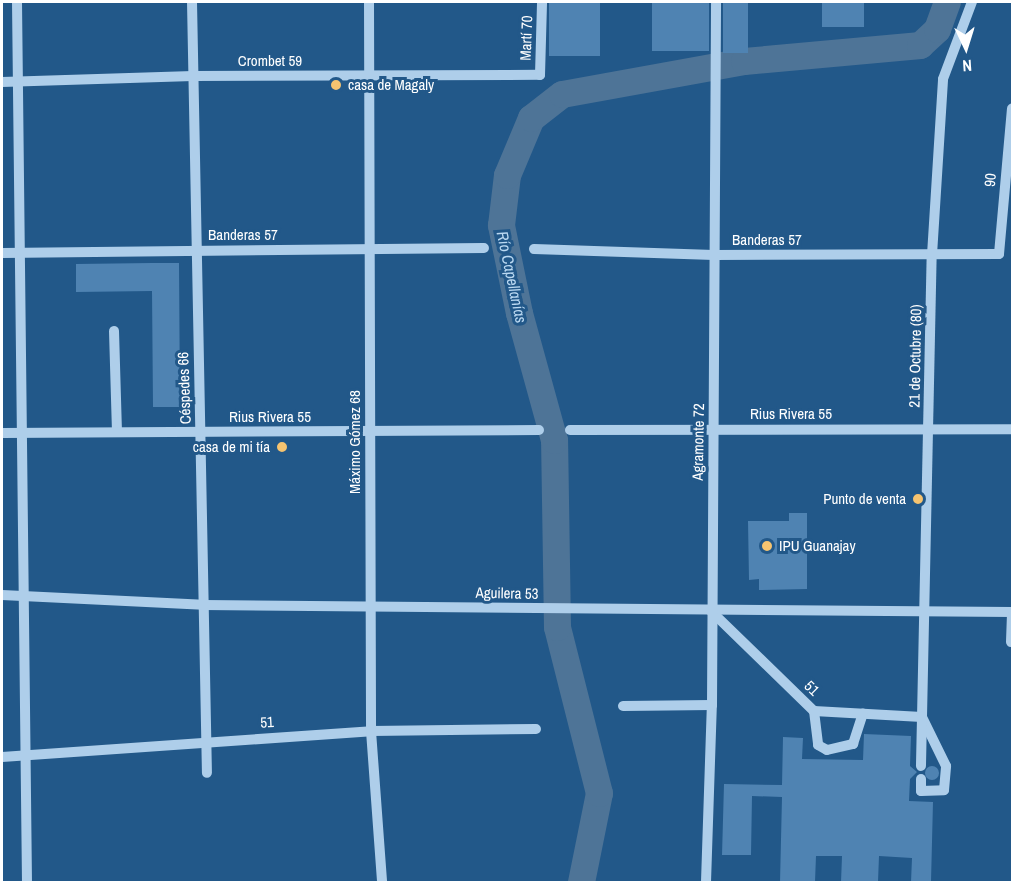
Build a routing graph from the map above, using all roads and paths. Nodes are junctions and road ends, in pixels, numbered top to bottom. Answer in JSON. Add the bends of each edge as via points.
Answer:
{"nodes":[{"id":1,"x":17,"y":2,"type":"edge"},
{"id":2,"x":192,"y":2,"type":"edge"},
{"id":3,"x":369,"y":2,"type":"edge"},
{"id":4,"x":542,"y":2,"type":"edge"},
{"id":5,"x":716,"y":2,"type":"edge"},
{"id":6,"x":972,"y":2,"type":"edge"},
{"id":7,"x":540,"y":75,"type":"joint"},
{"id":8,"x":193,"y":76,"type":"junction"},
{"id":9,"x":369,"y":76,"type":"junction"},
{"id":10,"x":2,"y":82,"type":"edge"},
{"id":11,"x":16,"y":82,"type":"junction"},
{"id":12,"x":1012,"y":109,"type":"edge"},
{"id":13,"x":484,"y":248,"type":"dead end"},
{"id":14,"x":370,"y":249,"type":"junction"},
{"id":15,"x":534,"y":249,"type":"dead end"},
{"id":16,"x":195,"y":251,"type":"junction"},
{"id":17,"x":20,"y":252,"type":"junction"},
{"id":18,"x":2,"y":253,"type":"edge"},
{"id":19,"x":714,"y":255,"type":"junction"},
{"id":20,"x":932,"y":255,"type":"junction"},
{"id":21,"x":999,"y":255,"type":"joint"},
{"id":22,"x":114,"y":331,"type":"dead end"},
{"id":23,"x":713,"y":429,"type":"junction"},
{"id":24,"x":929,"y":429,"type":"junction"},
{"id":25,"x":1012,"y":429,"type":"edge"},
{"id":26,"x":539,"y":430,"type":"dead end"},
{"id":27,"x":570,"y":430,"type":"dead end"},
{"id":28,"x":370,"y":431,"type":"junction"},
{"id":29,"x":117,"y":432,"type":"junction"},
{"id":30,"x":200,"y":432,"type":"junction"},
{"id":31,"x":2,"y":433,"type":"edge"},
{"id":32,"x":21,"y":433,"type":"junction"},
{"id":33,"x":2,"y":595,"type":"edge"},
{"id":34,"x":21,"y":595,"type":"junction"},
{"id":35,"x":203,"y":604,"type":"junction"},
{"id":36,"x":370,"y":606,"type":"junction"},
{"id":37,"x":711,"y":611,"type":"junction"},
{"id":38,"x":925,"y":614,"type":"junction"},
{"id":39,"x":1012,"y":614,"type":"edge"},
{"id":40,"x":1011,"y":642,"type":"edge"},
{"id":41,"x":712,"y":705,"type":"junction"},
{"id":42,"x":623,"y":706,"type":"dead end"},
{"id":43,"x":814,"y":711,"type":"junction"},
{"id":44,"x":862,"y":714,"type":"junction"},
{"id":45,"x":922,"y":717,"type":"junction"},
{"id":46,"x":536,"y":729,"type":"dead end"},
{"id":47,"x":371,"y":731,"type":"junction"},
{"id":48,"x":205,"y":740,"type":"junction"},
{"id":49,"x":2,"y":757,"type":"edge"},
{"id":50,"x":23,"y":757,"type":"junction"},
{"id":51,"x":921,"y":766,"type":"dead end"},
{"id":52,"x":207,"y":773,"type":"dead end"},
{"id":53,"x":921,"y":779,"type":"dead end"},
{"id":54,"x":27,"y":882,"type":"edge"},
{"id":55,"x":381,"y":882,"type":"edge"},
{"id":56,"x":706,"y":882,"type":"edge"}],
"edges":[{"from":1,"to":11,"type":"street"},
{"from":2,"to":8,"type":"street","name":"Céspedes 66"},
{"from":3,"to":9,"type":"street","name":"Máximo Gómez 68"},
{"from":4,"to":7,"type":"street","name":"Martí 70"},
{"from":5,"to":19,"type":"street","name":"Agramonte 72"},
{"from":6,"to":20,"type":"street","name":"21 de Octubre (80)","via":[[943,79]]},
{"from":7,"to":9,"type":"street","name":"Crombet 59"},
{"from":8,"to":9,"type":"street","name":"Crombet 59"},
{"from":8,"to":11,"type":"street","name":"Crombet 59"},
{"from":8,"to":16,"type":"street","name":"Céspedes 66"},
{"from":9,"to":14,"type":"street","name":"Máximo Gómez 68"},
{"from":10,"to":11,"type":"street","name":"Crombet 59"},
{"from":11,"to":17,"type":"street"},
{"from":12,"to":21,"type":"street","name":"90"},
{"from":13,"to":14,"type":"street","name":"Banderas 57"},
{"from":14,"to":16,"type":"street","name":"Banderas 57"},
{"from":14,"to":28,"type":"street","name":"Máximo Gómez 68"},
{"from":15,"to":19,"type":"street","name":"Banderas 57"},
{"from":16,"to":17,"type":"street","name":"Banderas 57"},
{"from":16,"to":30,"type":"street","name":"Céspedes 66"},
{"from":17,"to":18,"type":"street","name":"Banderas 57"},
{"from":17,"to":32,"type":"street"},
{"from":19,"to":20,"type":"street","name":"Banderas 57"},
{"from":19,"to":23,"type":"street","name":"Agramonte 72"},
{"from":20,"to":21,"type":"street","name":"Banderas 57"},
{"from":20,"to":24,"type":"street","name":"21 de Octubre (80)"},
{"from":22,"to":29,"type":"street"},
{"from":23,"to":24,"type":"street","name":"Rius Rivera 55"},
{"from":23,"to":27,"type":"street","name":"Rius Rivera 55"},
{"from":23,"to":37,"type":"street","name":"Agramonte 72"},
{"from":24,"to":25,"type":"street","name":"Rius Rivera 55"},
{"from":24,"to":38,"type":"street","name":"21 de Octubre (80)"},
{"from":26,"to":28,"type":"street","name":"Rius Rivera 55"},
{"from":28,"to":30,"type":"street","name":"Rius Rivera 55"},
{"from":28,"to":36,"type":"street","name":"Máximo Gómez 68"},
{"from":29,"to":30,"type":"street","name":"Rius Rivera 55"},
{"from":29,"to":32,"type":"street","name":"Rius Rivera 55"},
{"from":30,"to":35,"type":"street","name":"Céspedes 66"},
{"from":31,"to":32,"type":"street","name":"Rius Rivera 55"},
{"from":32,"to":34,"type":"street"},
{"from":33,"to":34,"type":"street","name":"Aguilera 53"},
{"from":34,"to":35,"type":"street","name":"Aguilera 53"},
{"from":34,"to":50,"type":"street"},
{"from":35,"to":36,"type":"street","name":"Aguilera 53"},
{"from":35,"to":48,"type":"street","name":"Céspedes 66"},
{"from":36,"to":37,"type":"street","name":"Aguilera 53"},
{"from":36,"to":47,"type":"street","name":"Máximo Gómez 68"},
{"from":37,"to":38,"type":"street","name":"Aguilera 53"},
{"from":37,"to":41,"type":"street","name":"Agramonte 72"},
{"from":37,"to":43,"type":"street","name":"51"},
{"from":38,"to":39,"type":"street","name":"Aguilera 53"},
{"from":38,"to":45,"type":"street","name":"21 de Octubre (80)"},
{"from":39,"to":40,"type":"street"},
{"from":41,"to":42,"type":"street"},
{"from":41,"to":56,"type":"street","name":"Agramonte 72"},
{"from":43,"to":44,"type":"street","name":"51"},
{"from":43,"to":44,"type":"street","via":[[818,745],[827,750],[853,744]]},
{"from":44,"to":45,"type":"street","name":"51"},
{"from":45,"to":51,"type":"street","name":"21 de Octubre (80)"},
{"from":45,"to":53,"type":"street","via":[[946,766],[944,790],[921,791]]},
{"from":46,"to":47,"type":"street","name":"51"},
{"from":47,"to":48,"type":"street","name":"51"},
{"from":47,"to":55,"type":"street","name":"Máximo Gómez 68"},
{"from":48,"to":50,"type":"street","name":"51"},
{"from":48,"to":52,"type":"street","name":"Céspedes 66"},
{"from":49,"to":50,"type":"street","name":"51"},
{"from":50,"to":54,"type":"street"}]}
